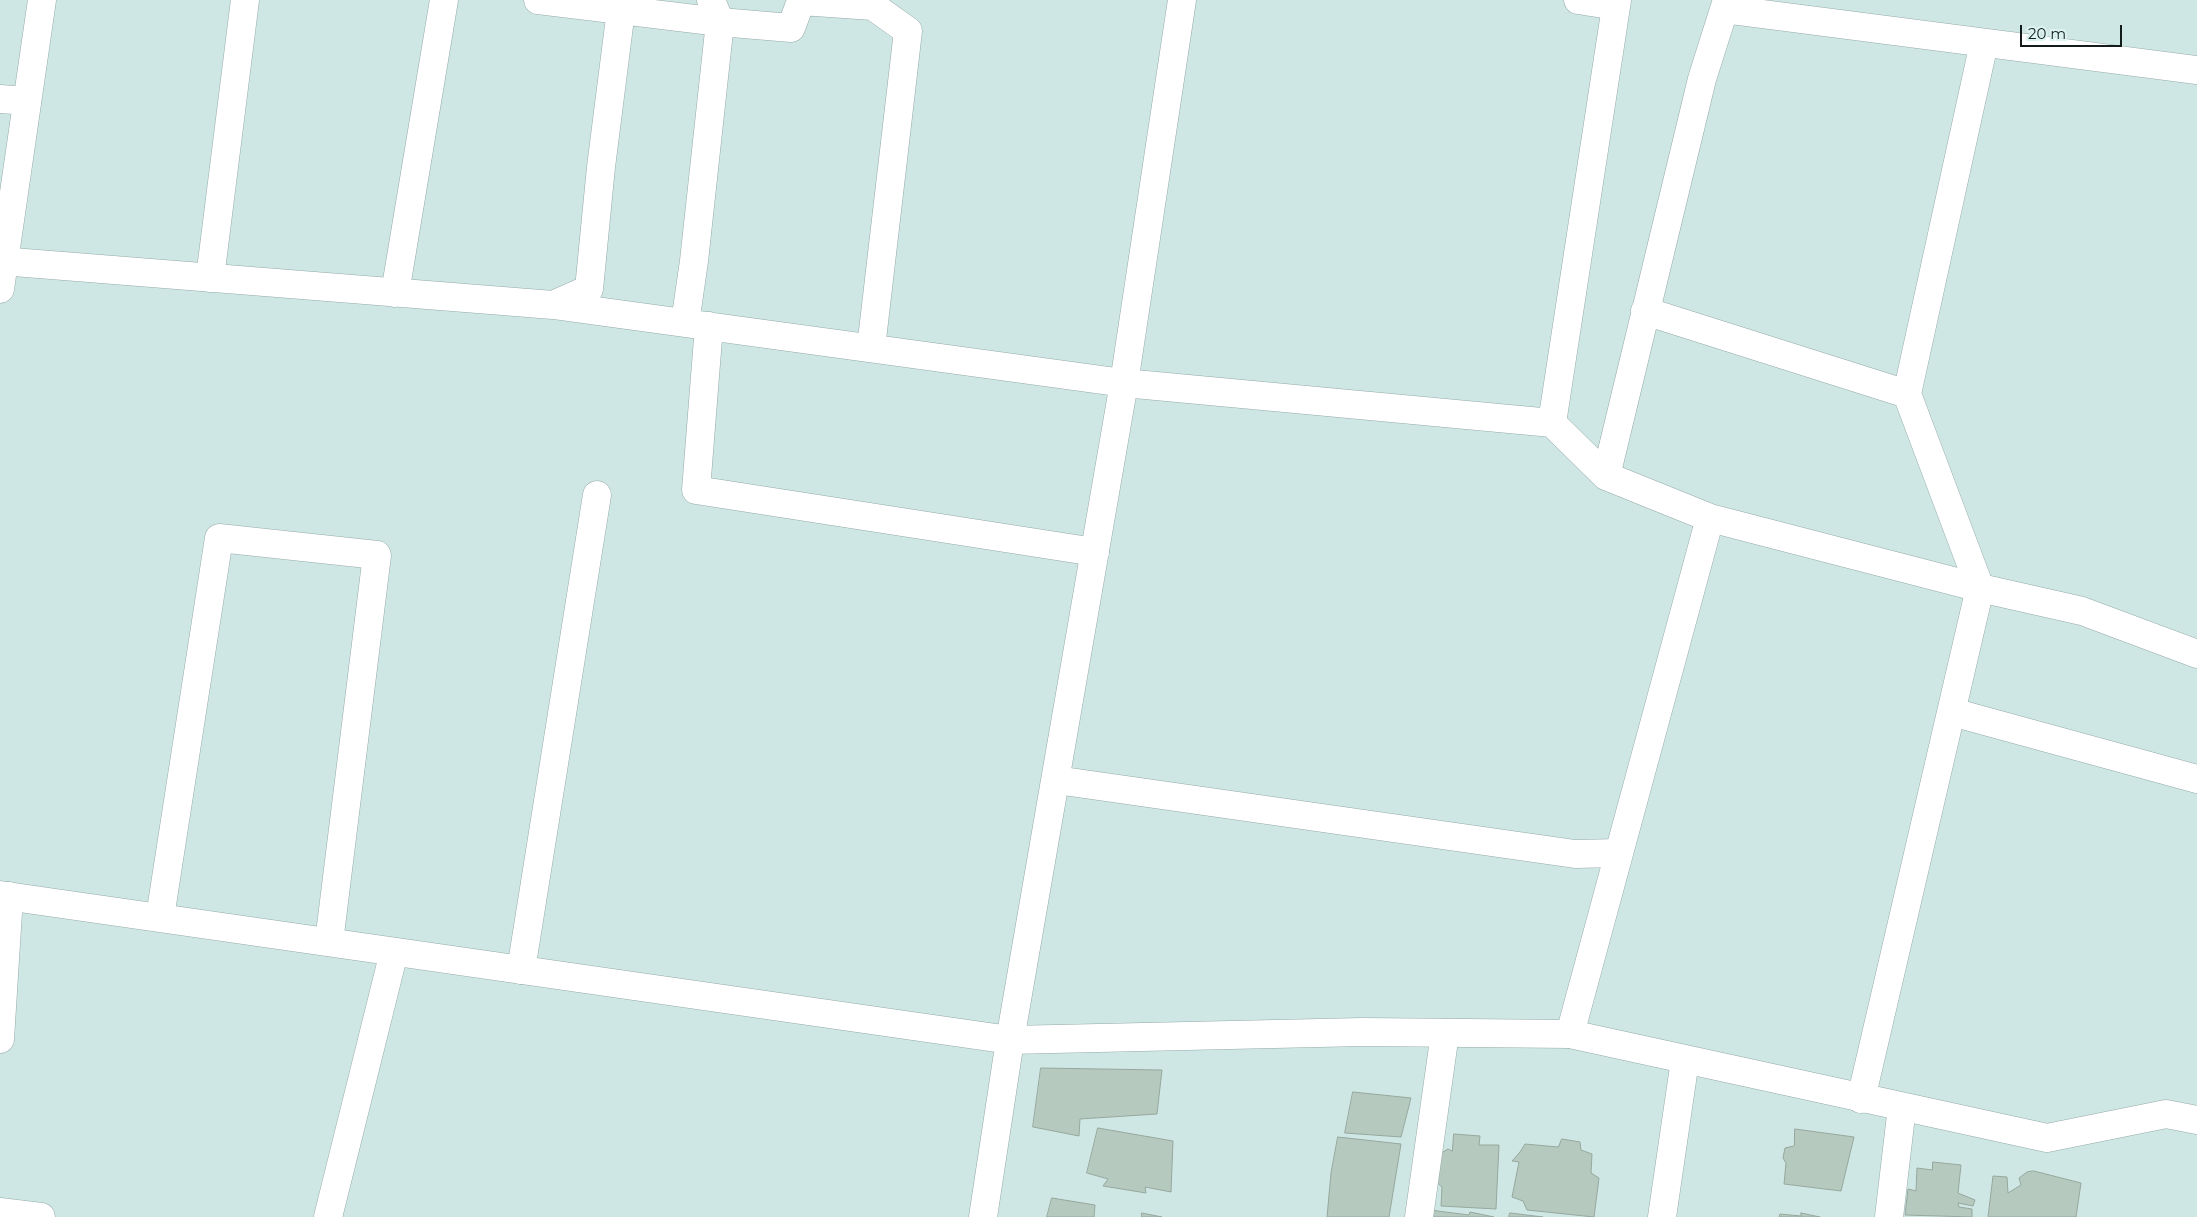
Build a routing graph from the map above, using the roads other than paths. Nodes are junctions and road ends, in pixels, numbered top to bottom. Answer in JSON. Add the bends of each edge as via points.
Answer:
{"nodes":[{"id":1,"x":42,"y":0,"type":"edge"},
{"id":2,"x":245,"y":0,"type":"edge"},
{"id":3,"x":444,"y":0,"type":"edge"},
{"id":4,"x":538,"y":0,"type":"edge"},
{"id":5,"x":1182,"y":0,"type":"edge"},
{"id":6,"x":1578,"y":0,"type":"edge"},
{"id":7,"x":873,"y":3,"type":"edge"},
{"id":8,"x":1617,"y":3,"type":"edge"},
{"id":9,"x":1726,"y":4,"type":"edge"},
{"id":10,"x":621,"y":10,"type":"junction"},
{"id":11,"x":715,"y":11,"type":"edge"},
{"id":12,"x":1984,"y":43,"type":"junction"},
{"id":13,"x":2197,"y":70,"type":"edge"},
{"id":14,"x":0,"y":99,"type":"edge"},
{"id":15,"x":27,"y":101,"type":"junction"},
{"id":16,"x":2,"y":261,"type":"edge"},
{"id":17,"x":210,"y":278,"type":"junction"},
{"id":18,"x":0,"y":288,"type":"edge"},
{"id":19,"x":395,"y":292,"type":"junction"},
{"id":20,"x":553,"y":305,"type":"junction"},
{"id":21,"x":1645,"y":311,"type":"junction"},
{"id":22,"x":697,"y":325,"type":"junction"},
{"id":23,"x":871,"y":348,"type":"junction"},
{"id":24,"x":1124,"y":383,"type":"junction"},
{"id":25,"x":1907,"y":394,"type":"junction"},
{"id":26,"x":1552,"y":423,"type":"junction"},
{"id":27,"x":1606,"y":476,"type":"junction"},
{"id":28,"x":596,"y":495,"type":"dead end"},
{"id":29,"x":1710,"y":518,"type":"junction"},
{"id":30,"x":1095,"y":552,"type":"junction"},
{"id":31,"x":1980,"y":588,"type":"junction"},
{"id":32,"x":2197,"y":654,"type":"edge"},
{"id":33,"x":1952,"y":712,"type":"junction"},
{"id":34,"x":2197,"y":779,"type":"edge"},
{"id":35,"x":1056,"y":780,"type":"junction"},
{"id":36,"x":1619,"y":853,"type":"junction"},
{"id":37,"x":5,"y":895,"type":"edge"},
{"id":38,"x":160,"y":918,"type":"junction"},
{"id":39,"x":329,"y":942,"type":"junction"},
{"id":40,"x":394,"y":952,"type":"junction"},
{"id":41,"x":521,"y":970,"type":"junction"},
{"id":42,"x":1445,"y":1033,"type":"junction"},
{"id":43,"x":1570,"y":1034,"type":"junction"},
{"id":44,"x":0,"y":1039,"type":"edge"},
{"id":45,"x":1010,"y":1040,"type":"junction"},
{"id":46,"x":1685,"y":1060,"type":"junction"},
{"id":47,"x":1861,"y":1098,"type":"junction"},
{"id":48,"x":1902,"y":1107,"type":"junction"},
{"id":49,"x":2197,"y":1120,"type":"edge"},
{"id":50,"x":0,"y":1212,"type":"edge"},
{"id":51,"x":41,"y":1217,"type":"edge"},
{"id":52,"x":328,"y":1217,"type":"edge"},
{"id":53,"x":982,"y":1217,"type":"edge"},
{"id":54,"x":1419,"y":1217,"type":"edge"},
{"id":55,"x":1662,"y":1217,"type":"edge"},
{"id":56,"x":1889,"y":1217,"type":"edge"}],
"edges":[{"from":1,"to":15,"type":"street"},
{"from":2,"to":17,"type":"street"},
{"from":3,"to":19,"type":"street"},
{"from":4,"to":10,"type":"street"},
{"from":5,"to":24,"type":"street"},
{"from":6,"to":8,"type":"street"},
{"from":7,"to":11,"type":"street","via":[[801,1],[791,28]]},
{"from":7,"to":23,"type":"street","via":[[908,31]]},
{"from":8,"to":26,"type":"street"},
{"from":9,"to":12,"type":"street"},
{"from":9,"to":21,"type":"street","via":[[1702,78]]},
{"from":10,"to":11,"type":"street"},
{"from":10,"to":20,"type":"street","via":[[589,288]]},
{"from":11,"to":22,"type":"street","via":[[694,261]]},
{"from":12,"to":13,"type":"street"},
{"from":12,"to":25,"type":"street"},
{"from":14,"to":15,"type":"street"},
{"from":15,"to":16,"type":"street"},
{"from":16,"to":17,"type":"street"},
{"from":16,"to":18,"type":"street"},
{"from":17,"to":19,"type":"street"},
{"from":19,"to":20,"type":"street"},
{"from":20,"to":22,"type":"street"},
{"from":21,"to":25,"type":"street"},
{"from":21,"to":27,"type":"street"},
{"from":22,"to":23,"type":"street"},
{"from":22,"to":30,"type":"street","via":[[696,490]]},
{"from":23,"to":24,"type":"street"},
{"from":24,"to":26,"type":"street"},
{"from":24,"to":30,"type":"street"},
{"from":25,"to":31,"type":"street"},
{"from":26,"to":27,"type":"street"},
{"from":27,"to":29,"type":"street"},
{"from":28,"to":41,"type":"street"},
{"from":29,"to":31,"type":"street"},
{"from":29,"to":36,"type":"street"},
{"from":30,"to":35,"type":"street"},
{"from":31,"to":32,"type":"street","via":[[2082,611]]},
{"from":31,"to":33,"type":"street"},
{"from":33,"to":34,"type":"street"},
{"from":33,"to":47,"type":"street"},
{"from":35,"to":36,"type":"street","via":[[1575,854]]},
{"from":35,"to":45,"type":"street"},
{"from":36,"to":43,"type":"street"},
{"from":37,"to":38,"type":"street"},
{"from":37,"to":44,"type":"street"},
{"from":38,"to":39,"type":"street"},
{"from":38,"to":39,"type":"street","via":[[219,538],[378,555]]},
{"from":39,"to":40,"type":"street"},
{"from":40,"to":41,"type":"street"},
{"from":40,"to":52,"type":"street"},
{"from":41,"to":45,"type":"street"},
{"from":42,"to":43,"type":"street"},
{"from":42,"to":45,"type":"street"},
{"from":42,"to":54,"type":"street"},
{"from":43,"to":46,"type":"street"},
{"from":45,"to":53,"type":"street"},
{"from":46,"to":47,"type":"street"},
{"from":46,"to":55,"type":"street"},
{"from":47,"to":48,"type":"street"},
{"from":48,"to":49,"type":"street","via":[[2047,1138],[2166,1114]]},
{"from":48,"to":56,"type":"street"},
{"from":50,"to":51,"type":"street"}]}
